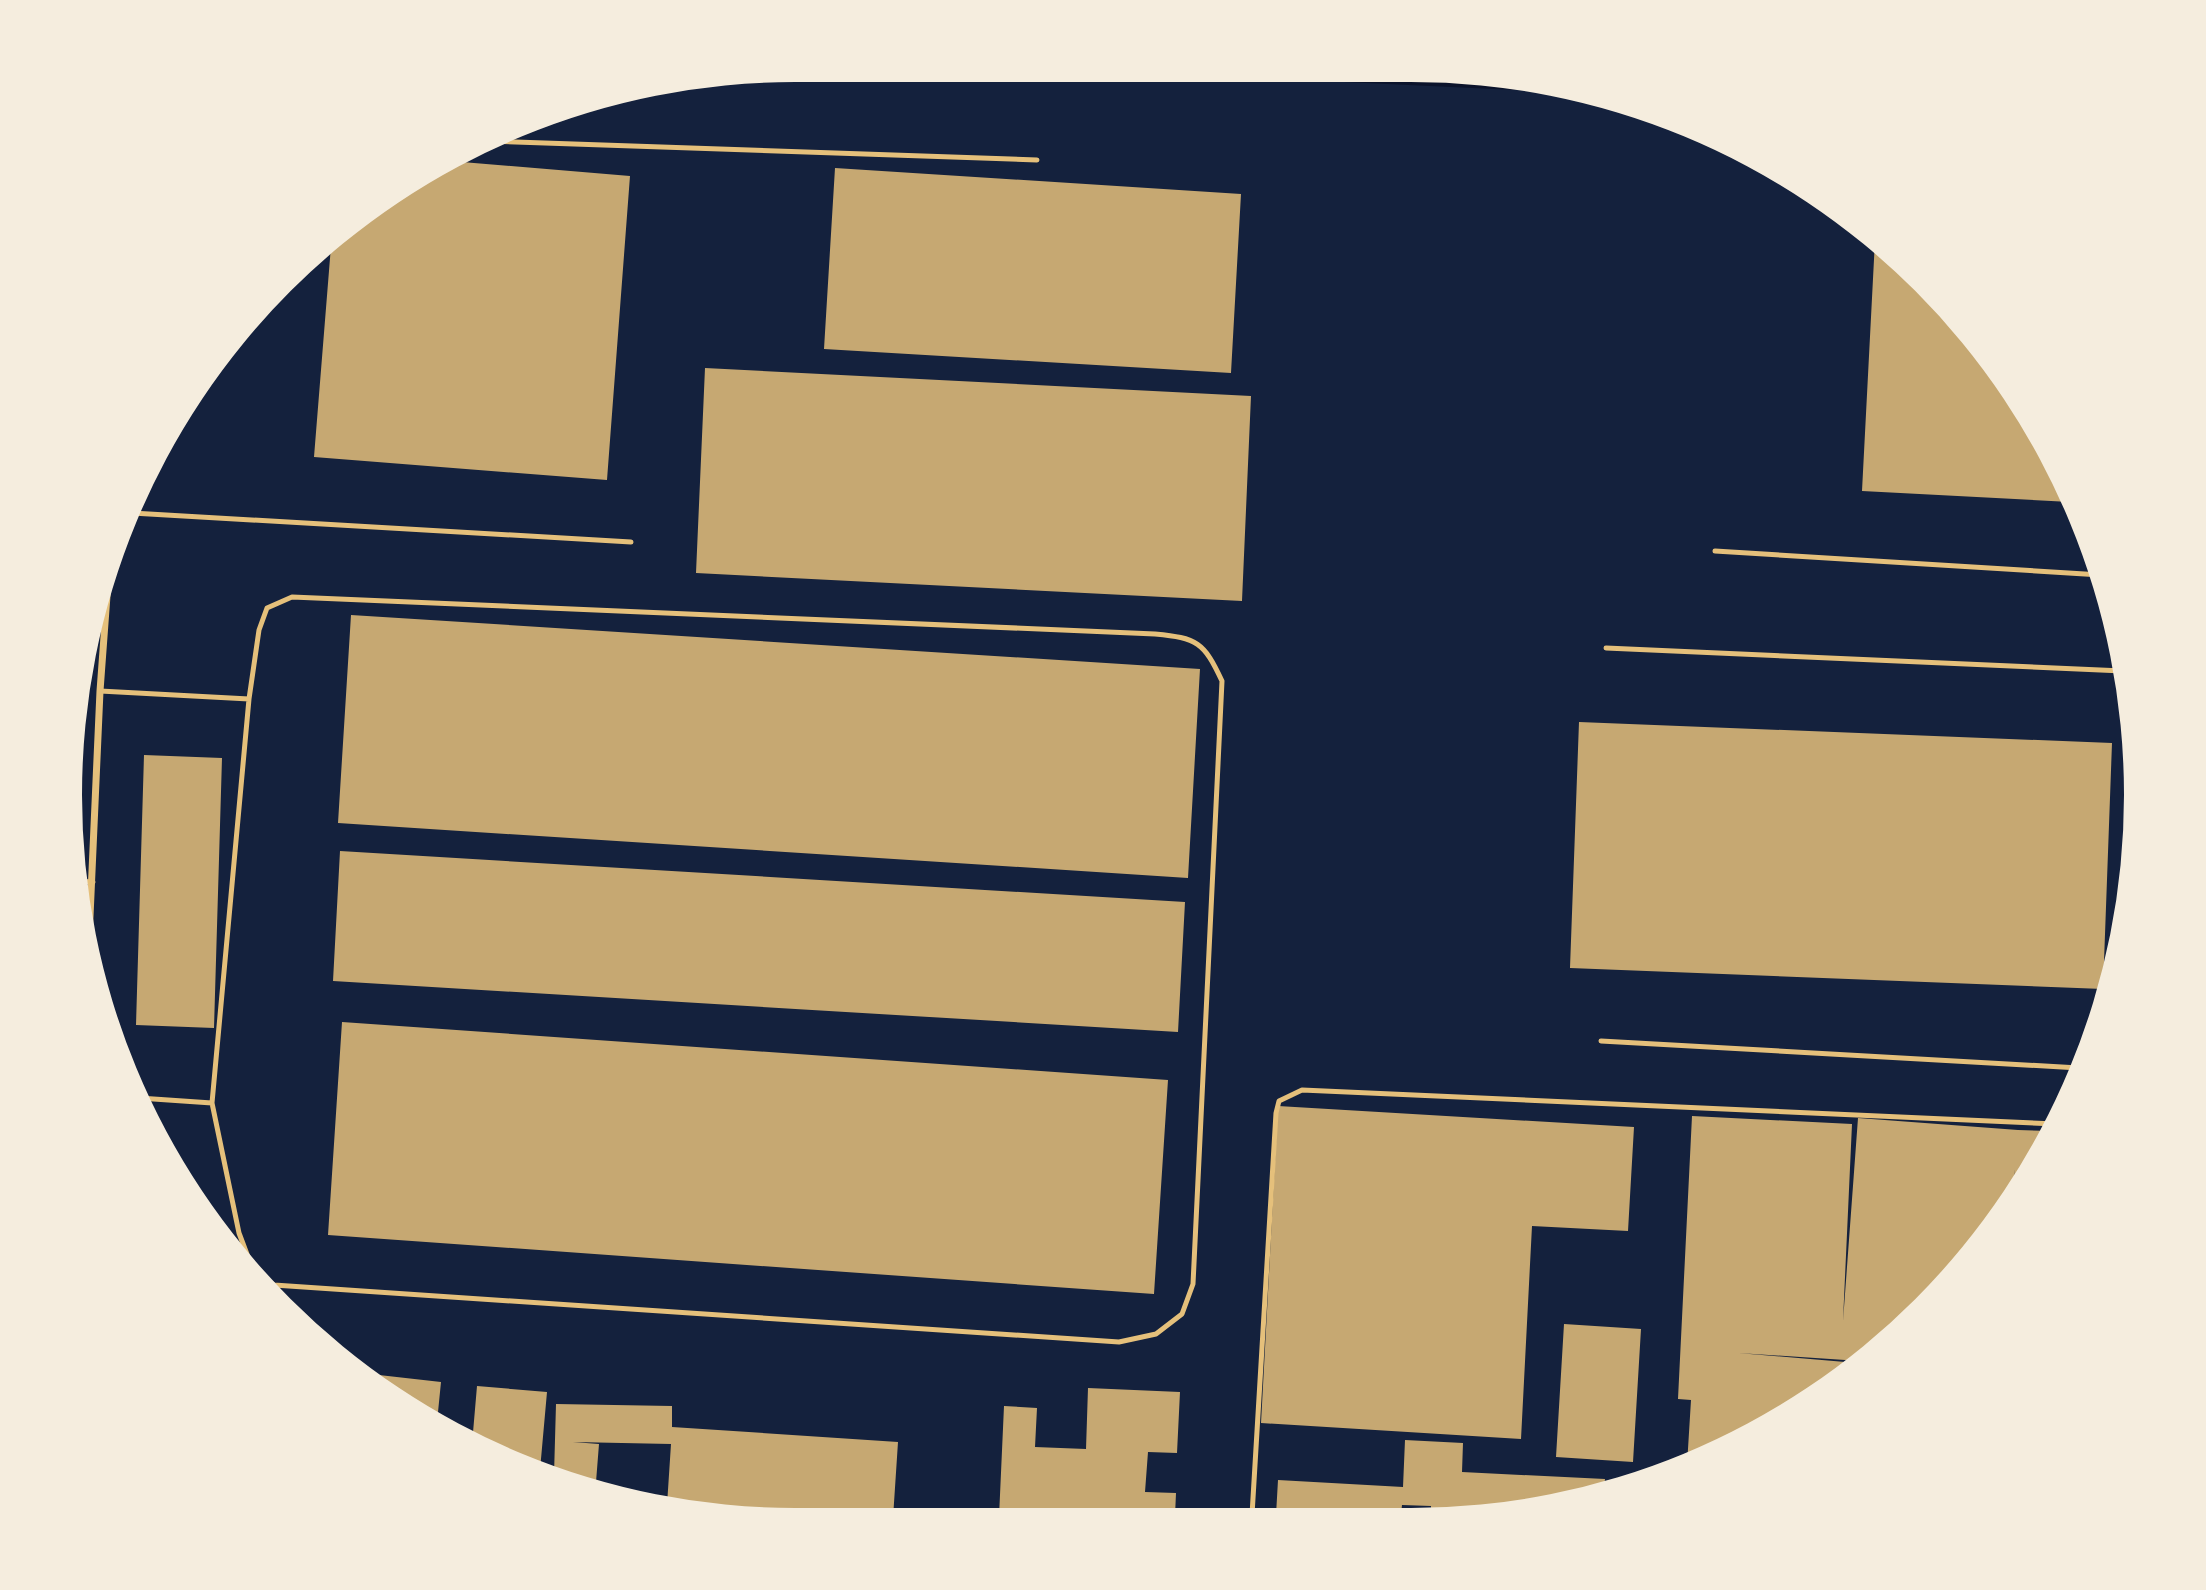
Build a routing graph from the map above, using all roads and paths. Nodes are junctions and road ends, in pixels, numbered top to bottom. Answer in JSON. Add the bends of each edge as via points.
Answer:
{"nodes":[{"id":1,"x":511,"y":142,"type":"edge"},
{"id":2,"x":1037,"y":160,"type":"dead end"},
{"id":3,"x":141,"y":514,"type":"edge"},
{"id":4,"x":631,"y":542,"type":"dead end"},
{"id":5,"x":1715,"y":551,"type":"dead end"},
{"id":6,"x":2088,"y":574,"type":"edge"},
{"id":7,"x":106,"y":617,"type":"edge"},
{"id":8,"x":1606,"y":648,"type":"dead end"},
{"id":9,"x":2113,"y":671,"type":"edge"},
{"id":10,"x":100,"y":691,"type":"junction"},
{"id":11,"x":249,"y":699,"type":"junction"},
{"id":12,"x":87,"y":882,"type":"edge"},
{"id":13,"x":93,"y":882,"type":"junction"},
{"id":14,"x":91,"y":907,"type":"edge"},
{"id":15,"x":1601,"y":1041,"type":"dead end"},
{"id":16,"x":2069,"y":1067,"type":"edge"},
{"id":17,"x":151,"y":1099,"type":"edge"},
{"id":18,"x":212,"y":1103,"type":"junction"},
{"id":19,"x":2043,"y":1123,"type":"edge"},
{"id":20,"x":244,"y":1246,"type":"edge"},
{"id":21,"x":278,"y":1285,"type":"edge"},
{"id":22,"x":1252,"y":1508,"type":"edge"}],
"edges":[{"from":1,"to":2,"type":"lane"},
{"from":3,"to":4,"type":"lane"},
{"from":5,"to":6,"type":"lane"},
{"from":7,"to":10,"type":"street"},
{"from":8,"to":9,"type":"lane"},
{"from":10,"to":11,"type":"lane"},
{"from":10,"to":13,"type":"street"},
{"from":11,"to":18,"type":"lane"},
{"from":11,"to":21,"type":"lane","via":[[258,630],[267,608],[292,597],[1187,637],[1210,653],[1222,681],[1193,1284],[1182,1314],[1156,1334],[1119,1342]]},
{"from":12,"to":13,"type":"lane"},
{"from":13,"to":14,"type":"street"},
{"from":15,"to":16,"type":"lane"},
{"from":17,"to":18,"type":"lane"},
{"from":18,"to":20,"type":"lane"},
{"from":19,"to":22,"type":"lane","via":[[1303,1090],[1290,1095],[1279,1101],[1276,1113]]}]}
